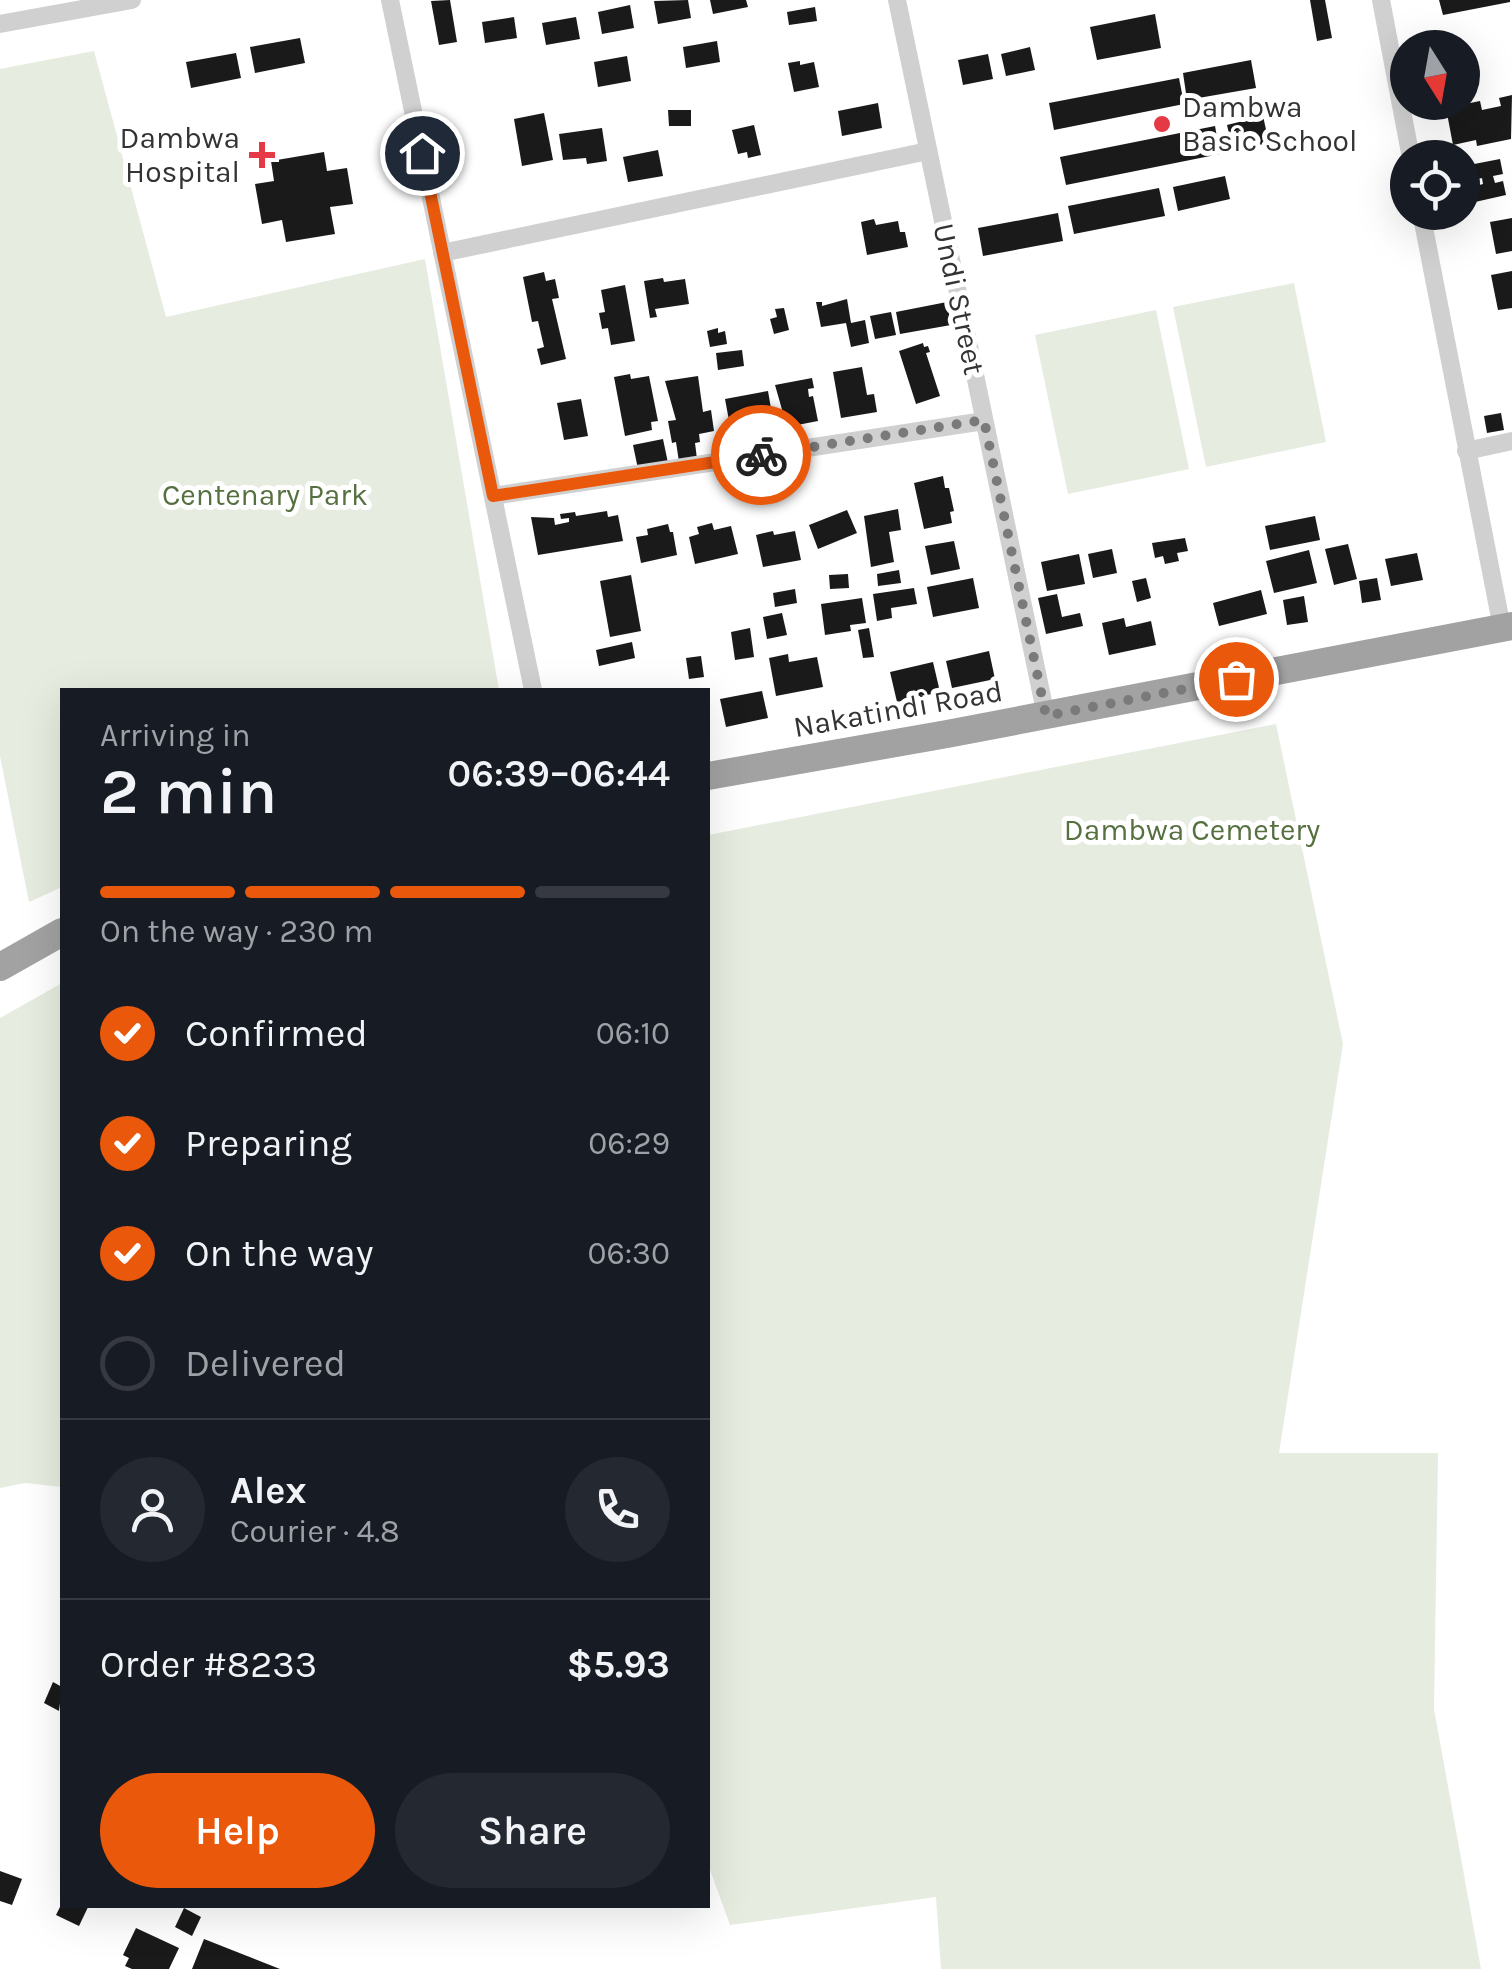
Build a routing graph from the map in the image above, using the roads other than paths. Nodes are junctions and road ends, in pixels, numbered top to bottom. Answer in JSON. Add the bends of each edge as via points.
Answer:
{"nodes":[{"id":1,"x":132,"y":0,"type":"edge"},
{"id":2,"x":390,"y":0,"type":"edge"},
{"id":3,"x":897,"y":0,"type":"edge"},
{"id":4,"x":1382,"y":0,"type":"edge"},
{"id":5,"x":0,"y":24,"type":"edge"},
{"id":6,"x":1408,"y":140,"type":"edge"},
{"id":7,"x":928,"y":151,"type":"junction"},
{"id":8,"x":1424,"y":230,"type":"edge"},
{"id":9,"x":442,"y":252,"type":"junction"},
{"id":10,"x":984,"y":420,"type":"junction"},
{"id":11,"x":1512,"y":441,"type":"edge"},
{"id":12,"x":1466,"y":451,"type":"junction"},
{"id":13,"x":493,"y":496,"type":"junction"},
{"id":14,"x":1507,"y":626,"type":"edge"},
{"id":15,"x":533,"y":688,"type":"edge"},
{"id":16,"x":1046,"y":716,"type":"junction"},
{"id":17,"x":710,"y":776,"type":"edge"},
{"id":18,"x":60,"y":933,"type":"edge"},
{"id":19,"x":0,"y":967,"type":"edge"}],
"edges":[{"from":1,"to":5,"type":"street"},
{"from":2,"to":9,"type":"street"},
{"from":3,"to":7,"type":"street","name":"Undi Street"},
{"from":4,"to":6,"type":"street"},
{"from":7,"to":9,"type":"street"},
{"from":7,"to":10,"type":"street","name":"Undi Street"},
{"from":8,"to":12,"type":"street"},
{"from":9,"to":13,"type":"street"},
{"from":10,"to":13,"type":"street"},
{"from":10,"to":16,"type":"street","name":"Undi Street"},
{"from":11,"to":12,"type":"street"},
{"from":12,"to":14,"type":"street"},
{"from":13,"to":15,"type":"street"},
{"from":14,"to":16,"type":"highway","name":"Nakatindi Road"},
{"from":16,"to":17,"type":"highway","name":"Nakatindi Road"},
{"from":18,"to":19,"type":"highway"}]}
